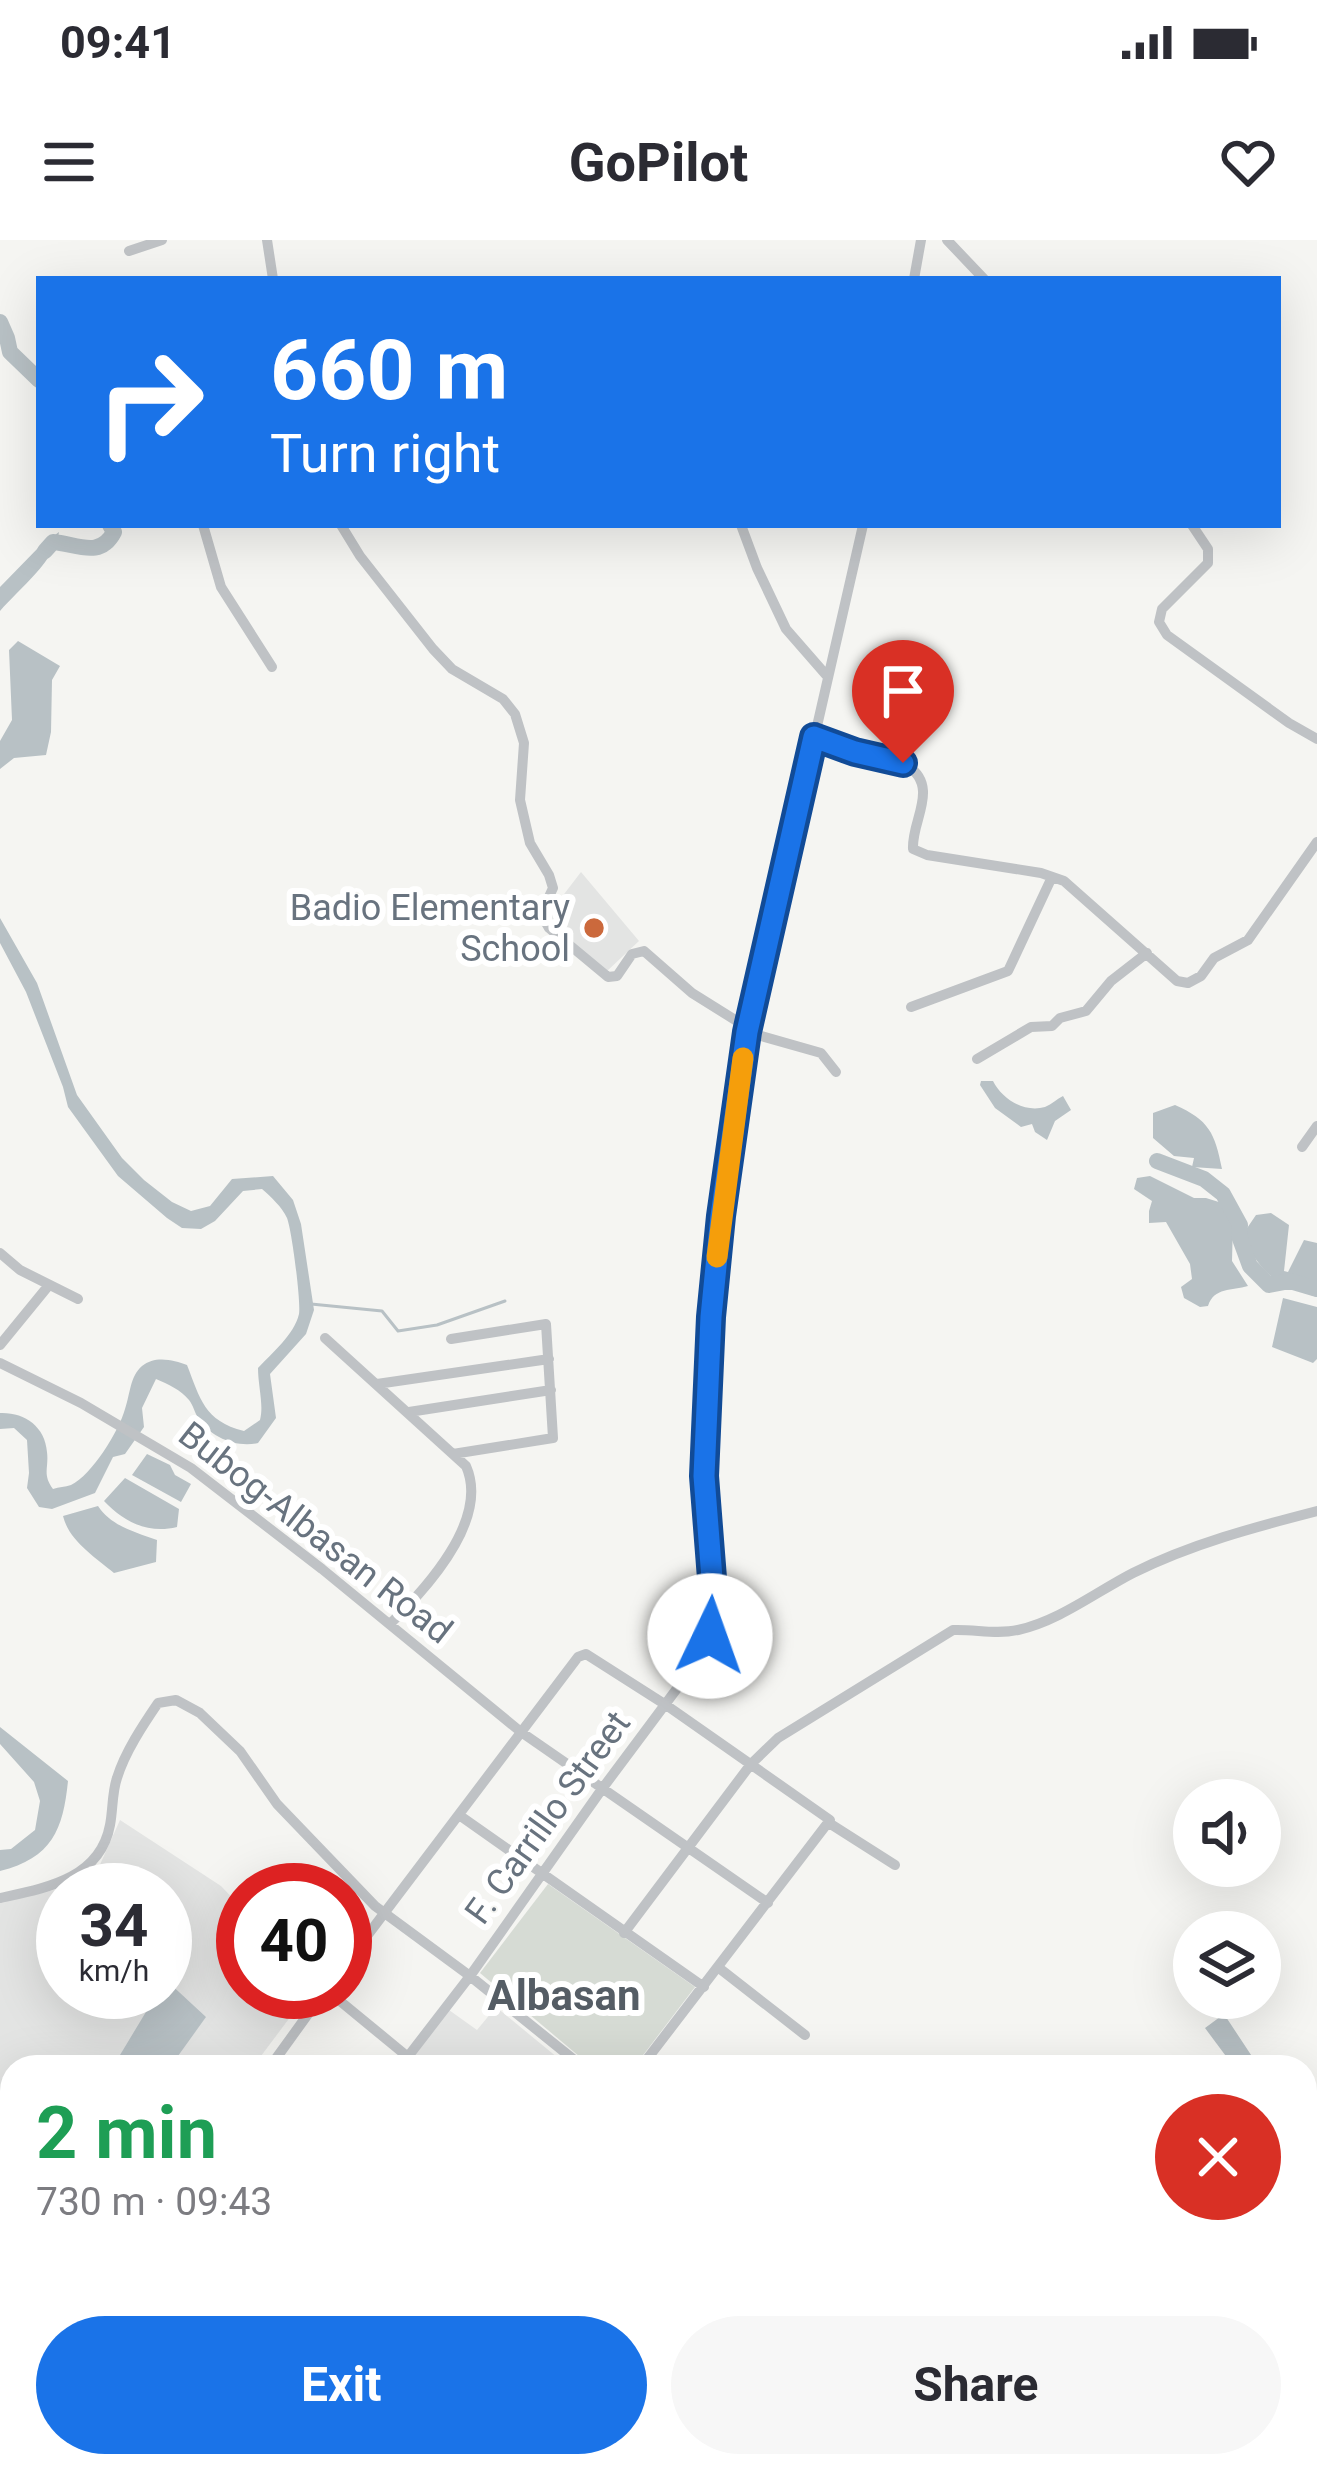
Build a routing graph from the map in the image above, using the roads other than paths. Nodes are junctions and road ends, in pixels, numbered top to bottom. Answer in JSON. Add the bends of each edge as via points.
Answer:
{"nodes":[{"id":1,"x":162,"y":240,"type":"edge"},
{"id":2,"x":267,"y":240,"type":"edge"},
{"id":3,"x":921,"y":240,"type":"edge"},
{"id":4,"x":947,"y":240,"type":"edge"},
{"id":5,"x":129,"y":251,"type":"dead end"},
{"id":6,"x":273,"y":276,"type":"edge"},
{"id":7,"x":915,"y":276,"type":"edge"},
{"id":8,"x":982,"y":276,"type":"edge"},
{"id":9,"x":204,"y":528,"type":"edge"},
{"id":10,"x":342,"y":528,"type":"edge"},
{"id":11,"x":742,"y":528,"type":"edge"},
{"id":12,"x":862,"y":528,"type":"edge"},
{"id":13,"x":1194,"y":528,"type":"edge"},
{"id":14,"x":272,"y":668,"type":"dead end"},
{"id":15,"x":827,"y":676,"type":"junction"},
{"id":16,"x":814,"y":737,"type":"junction"},
{"id":17,"x":1317,"y":739,"type":"edge"},
{"id":18,"x":1317,"y":842,"type":"edge"},
{"id":19,"x":1052,"y":877,"type":"junction"},
{"id":20,"x":1147,"y":953,"type":"junction"},
{"id":21,"x":911,"y":1006,"type":"dead end"},
{"id":22,"x":748,"y":1030,"type":"junction"},
{"id":23,"x":977,"y":1059,"type":"dead end"},
{"id":24,"x":836,"y":1072,"type":"dead end"},
{"id":25,"x":1317,"y":1126,"type":"edge"},
{"id":26,"x":1302,"y":1147,"type":"dead end"},
{"id":27,"x":0,"y":1253,"type":"edge"},
{"id":28,"x":49,"y":1286,"type":"junction"},
{"id":29,"x":78,"y":1299,"type":"dead end"},
{"id":30,"x":326,"y":1338,"type":"dead end"},
{"id":31,"x":451,"y":1339,"type":"dead end"},
{"id":32,"x":0,"y":1345,"type":"edge"},
{"id":33,"x":549,"y":1359,"type":"junction"},
{"id":34,"x":0,"y":1363,"type":"edge"},
{"id":35,"x":377,"y":1384,"type":"junction"},
{"id":36,"x":551,"y":1390,"type":"junction"},
{"id":37,"x":409,"y":1412,"type":"junction"},
{"id":38,"x":453,"y":1454,"type":"junction"},
{"id":39,"x":1317,"y":1511,"type":"edge"},
{"id":40,"x":389,"y":1624,"type":"junction"},
{"id":41,"x":666,"y":1705,"type":"junction"},
{"id":42,"x":521,"y":1732,"type":"junction"},
{"id":43,"x":751,"y":1764,"type":"junction"},
{"id":44,"x":602,"y":1789,"type":"junction"},
{"id":45,"x":459,"y":1815,"type":"junction"},
{"id":46,"x":829,"y":1823,"type":"junction"},
{"id":47,"x":688,"y":1848,"type":"junction"},
{"id":48,"x":895,"y":1865,"type":"dead end"},
{"id":49,"x":544,"y":1874,"type":"junction"},
{"id":50,"x":0,"y":1898,"type":"edge"},
{"id":51,"x":769,"y":1903,"type":"junction"},
{"id":52,"x":385,"y":1913,"type":"junction"},
{"id":53,"x":372,"y":1930,"type":"edge"},
{"id":54,"x":624,"y":1933,"type":"junction"},
{"id":55,"x":719,"y":1968,"type":"junction"},
{"id":56,"x":470,"y":1976,"type":"junction"},
{"id":57,"x":704,"y":1987,"type":"junction"},
{"id":58,"x":306,"y":2019,"type":"edge"},
{"id":59,"x":356,"y":2019,"type":"edge"},
{"id":60,"x":805,"y":2035,"type":"dead end"},
{"id":61,"x":279,"y":2055,"type":"edge"},
{"id":62,"x":396,"y":2055,"type":"edge"},
{"id":63,"x":409,"y":2055,"type":"edge"},
{"id":64,"x":568,"y":2055,"type":"edge"},
{"id":65,"x":650,"y":2055,"type":"edge"}],
"edges":[{"from":1,"to":5,"type":"street"},
{"from":2,"to":6,"type":"street"},
{"from":3,"to":7,"type":"street"},
{"from":4,"to":8,"type":"street"},
{"from":9,"to":14,"type":"street","via":[[221,587]]},
{"from":10,"to":22,"type":"street","via":[[433,649],[515,714],[524,743],[520,800],[553,888],[541,914],[548,928],[608,976],[644,951]]},
{"from":11,"to":15,"type":"street","via":[[786,629]]},
{"from":12,"to":15,"type":"street","name":"F. Carrillo Street"},
{"from":13,"to":17,"type":"street","via":[[1208,563],[1159,622]]},
{"from":15,"to":16,"type":"street","name":"F. Carrillo Street"},
{"from":16,"to":19,"type":"street","via":[[918,774],[923,792],[913,849]]},
{"from":16,"to":22,"type":"street","name":"F. Carrillo Street"},
{"from":18,"to":20,"type":"street","via":[[1248,940],[1214,958],[1201,976],[1178,981]]},
{"from":19,"to":20,"type":"street"},
{"from":19,"to":21,"type":"street","via":[[1008,971]]},
{"from":20,"to":23,"type":"street","via":[[1086,1011],[1031,1027]]},
{"from":22,"to":24,"type":"street","via":[[821,1052]]},
{"from":22,"to":41,"type":"street","name":"F. Carrillo Street","via":[[711,1317],[704,1476],[712,1620],[702,1655]]},
{"from":25,"to":26,"type":"street"},
{"from":27,"to":28,"type":"street"},
{"from":28,"to":29,"type":"street"},
{"from":28,"to":32,"type":"street"},
{"from":30,"to":35,"type":"street"},
{"from":31,"to":33,"type":"street","via":[[546,1324]]},
{"from":33,"to":35,"type":"street"},
{"from":33,"to":36,"type":"street"},
{"from":34,"to":40,"type":"street","name":"Bubog-Albasan Road","via":[[191,1468]]},
{"from":35,"to":37,"type":"street"},
{"from":36,"to":37,"type":"street"},
{"from":36,"to":38,"type":"street","via":[[553,1438]]},
{"from":37,"to":38,"type":"street"},
{"from":38,"to":40,"type":"street","via":[[470,1474],[469,1512],[435,1576]]},
{"from":39,"to":43,"type":"street","via":[[1216,1539],[1023,1629],[953,1630],[790,1728]]},
{"from":40,"to":42,"type":"street","name":"Bubog-Albasan Road"},
{"from":41,"to":42,"type":"street","via":[[583,1653]]},
{"from":41,"to":43,"type":"street"},
{"from":41,"to":44,"type":"street","name":"F. Carrillo Street"},
{"from":42,"to":44,"type":"street","name":"Bubog-Albasan Road"},
{"from":42,"to":45,"type":"street"},
{"from":43,"to":46,"type":"street"},
{"from":43,"to":47,"type":"street"},
{"from":44,"to":47,"type":"street","name":"Bubog-Albasan Road"},
{"from":44,"to":49,"type":"street","name":"F. Carrillo Street"},
{"from":45,"to":49,"type":"street"},
{"from":45,"to":52,"type":"street"},
{"from":46,"to":48,"type":"street"},
{"from":46,"to":51,"type":"street"},
{"from":47,"to":51,"type":"street","name":"Bubog-Albasan Road"},
{"from":47,"to":54,"type":"street"},
{"from":49,"to":54,"type":"street"},
{"from":49,"to":56,"type":"street","name":"F. Carrillo Street"},
{"from":50,"to":52,"type":"street","via":[[82,1872],[104,1845],[128,1755],[158,1703],[176,1700],[240,1751],[277,1804]]},
{"from":51,"to":55,"type":"street"},
{"from":52,"to":53,"type":"street"},
{"from":52,"to":56,"type":"street"},
{"from":54,"to":57,"type":"street"},
{"from":55,"to":57,"type":"street"},
{"from":55,"to":60,"type":"street"},
{"from":56,"to":63,"type":"street","name":"F. Carrillo Street"},
{"from":56,"to":64,"type":"street"},
{"from":57,"to":65,"type":"street"},
{"from":58,"to":61,"type":"street"},
{"from":59,"to":62,"type":"street"}]}
